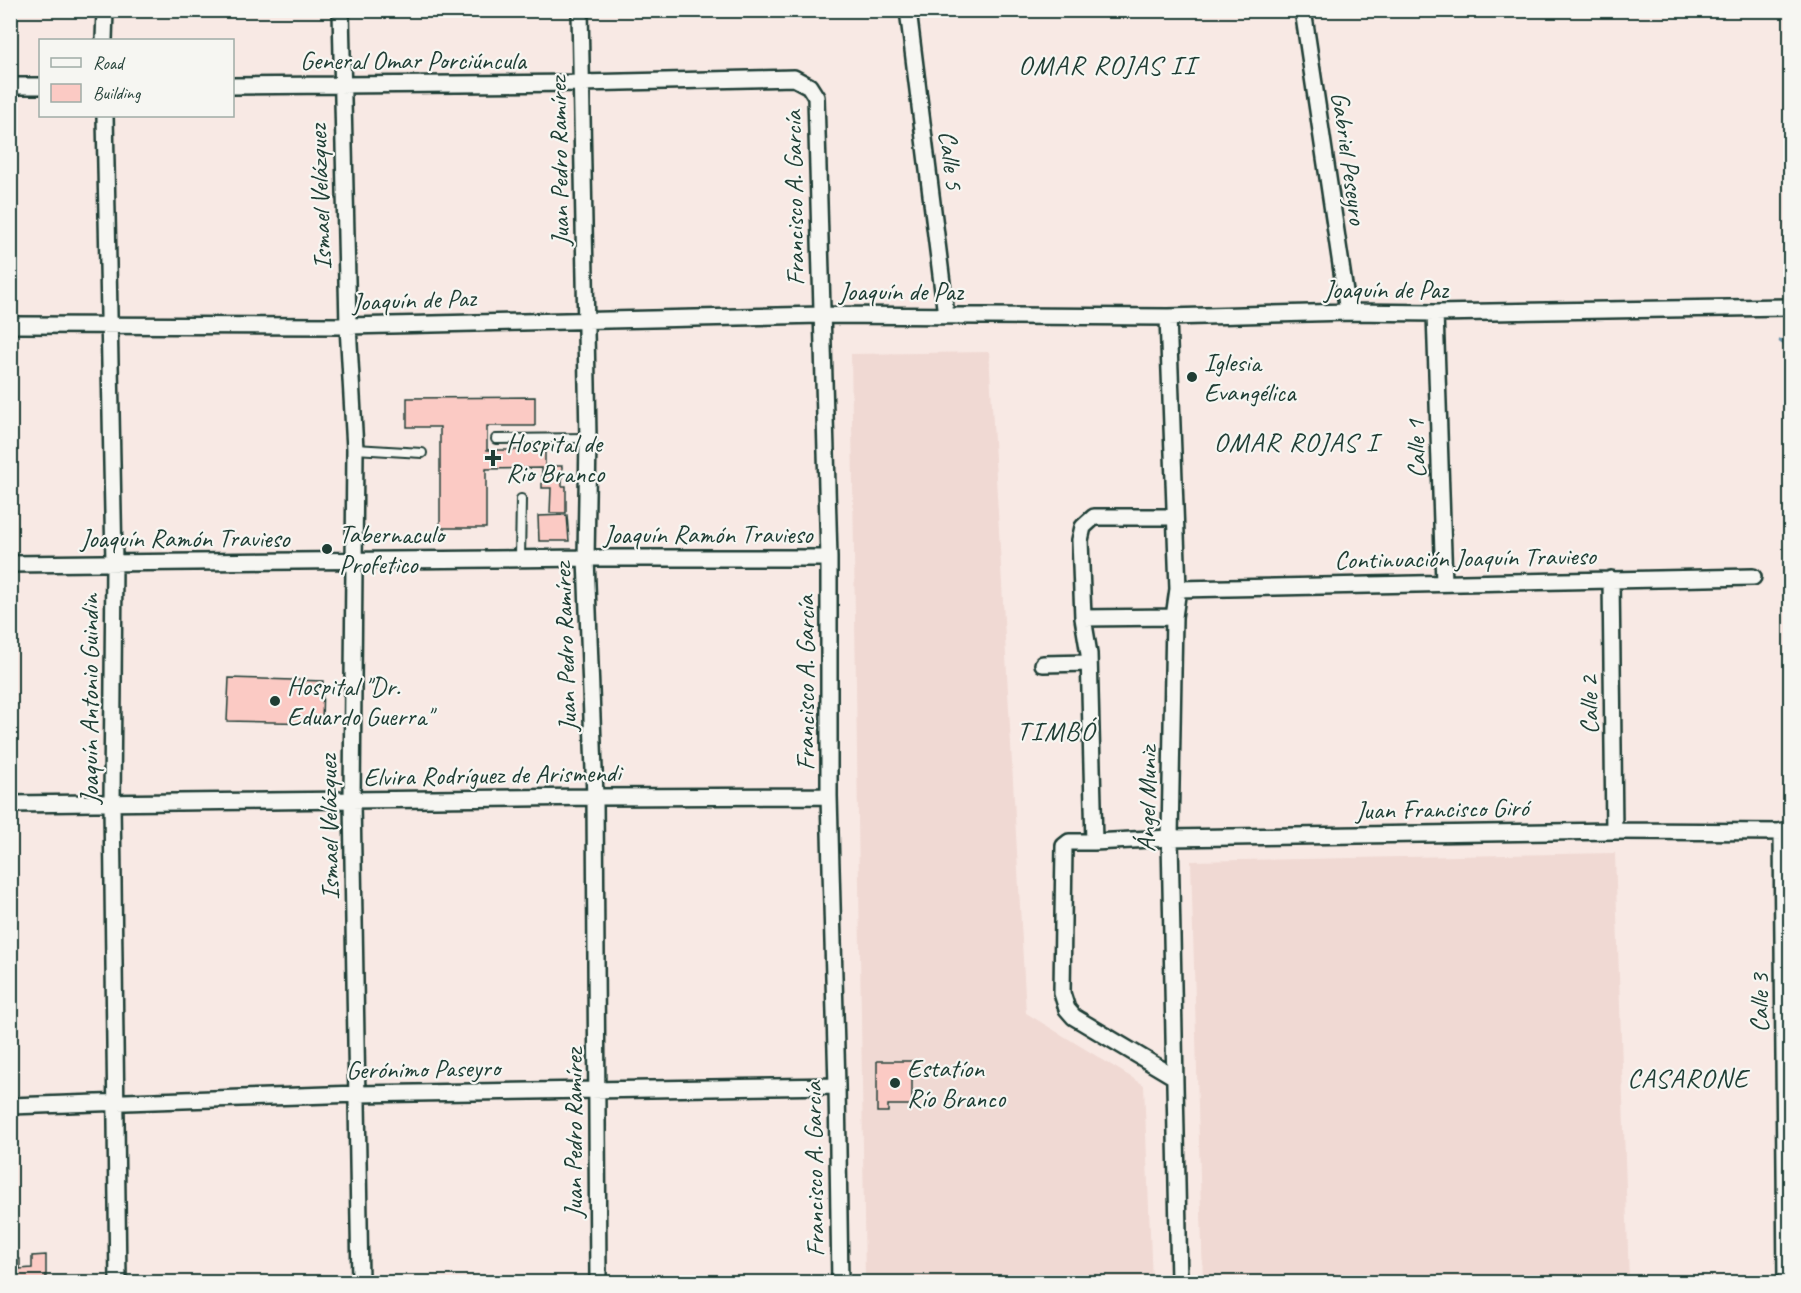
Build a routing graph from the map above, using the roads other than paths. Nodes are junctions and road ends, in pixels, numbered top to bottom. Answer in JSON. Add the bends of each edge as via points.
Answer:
{"nodes":[{"id":1,"x":105,"y":10,"type":"edge"},
{"id":2,"x":341,"y":10,"type":"edge"},
{"id":3,"x":580,"y":10,"type":"edge"},
{"id":4,"x":908,"y":10,"type":"edge"},
{"id":5,"x":1303,"y":10,"type":"edge"},
{"id":6,"x":104,"y":39,"type":"edge"},
{"id":7,"x":581,"y":83,"type":"junction"},
{"id":8,"x":341,"y":85,"type":"junction"},
{"id":9,"x":10,"y":86,"type":"edge"},
{"id":10,"x":39,"y":86,"type":"edge"},
{"id":11,"x":234,"y":86,"type":"edge"},
{"id":12,"x":809,"y":86,"type":"joint"},
{"id":13,"x":105,"y":117,"type":"edge"},
{"id":14,"x":1791,"y":308,"type":"edge"},
{"id":15,"x":1348,"y":312,"type":"junction"},
{"id":16,"x":1435,"y":313,"type":"junction"},
{"id":17,"x":821,"y":315,"type":"junction"},
{"id":18,"x":946,"y":315,"type":"junction"},
{"id":19,"x":1168,"y":317,"type":"junction"},
{"id":20,"x":585,"y":319,"type":"junction"},
{"id":21,"x":10,"y":325,"type":"edge"},
{"id":22,"x":110,"y":325,"type":"junction"},
{"id":23,"x":348,"y":326,"type":"junction"},
{"id":24,"x":588,"y":438,"type":"junction"},
{"id":25,"x":496,"y":439,"type":"dead end"},
{"id":26,"x":355,"y":449,"type":"junction"},
{"id":27,"x":422,"y":453,"type":"dead end"},
{"id":28,"x":521,"y":499,"type":"dead end"},
{"id":29,"x":1175,"y":517,"type":"junction"},
{"id":30,"x":586,"y":558,"type":"junction"},
{"id":31,"x":828,"y":558,"type":"junction"},
{"id":32,"x":520,"y":559,"type":"junction"},
{"id":33,"x":352,"y":560,"type":"junction"},
{"id":34,"x":114,"y":562,"type":"junction"},
{"id":35,"x":10,"y":564,"type":"edge"},
{"id":36,"x":1753,"y":577,"type":"dead end"},
{"id":37,"x":1611,"y":579,"type":"junction"},
{"id":38,"x":1444,"y":583,"type":"junction"},
{"id":39,"x":1178,"y":589,"type":"junction"},
{"id":40,"x":1174,"y":617,"type":"junction"},
{"id":41,"x":1083,"y":618,"type":"junction"},
{"id":42,"x":1089,"y":663,"type":"junction"},
{"id":43,"x":1043,"y":664,"type":"dead end"},
{"id":44,"x":829,"y":796,"type":"junction"},
{"id":45,"x":595,"y":797,"type":"junction"},
{"id":46,"x":352,"y":800,"type":"junction"},
{"id":47,"x":112,"y":803,"type":"junction"},
{"id":48,"x":10,"y":804,"type":"edge"},
{"id":49,"x":1614,"y":831,"type":"junction"},
{"id":50,"x":1786,"y":832,"type":"edge"},
{"id":51,"x":1170,"y":838,"type":"junction"},
{"id":52,"x":1095,"y":842,"type":"junction"},
{"id":53,"x":1787,"y":992,"type":"edge"},
{"id":54,"x":1173,"y":1076,"type":"junction"},
{"id":55,"x":837,"y":1086,"type":"junction"},
{"id":56,"x":597,"y":1090,"type":"junction"},
{"id":57,"x":358,"y":1094,"type":"junction"},
{"id":58,"x":116,"y":1103,"type":"junction"},
{"id":59,"x":10,"y":1106,"type":"edge"},
{"id":60,"x":1788,"y":1156,"type":"edge"},
{"id":61,"x":118,"y":1282,"type":"edge"},
{"id":62,"x":360,"y":1282,"type":"edge"},
{"id":63,"x":598,"y":1282,"type":"edge"},
{"id":64,"x":840,"y":1282,"type":"edge"},
{"id":65,"x":1179,"y":1282,"type":"edge"},
{"id":66,"x":1786,"y":1282,"type":"edge"}],
"edges":[{"from":1,"to":6,"type":"street"},
{"from":2,"to":8,"type":"street","name":"Ismael Velázquez"},
{"from":3,"to":7,"type":"street","name":"Juan Pedro Ramírez"},
{"from":4,"to":18,"type":"street","name":"Calle 5"},
{"from":5,"to":15,"type":"street","name":"Gabriel Peseyro"},
{"from":7,"to":8,"type":"street","name":"General Omar Porciúncula"},
{"from":7,"to":12,"type":"street","name":"General Omar Porciúncula","via":[[794,78]]},
{"from":7,"to":20,"type":"street","name":"Juan Pedro Ramírez"},
{"from":8,"to":11,"type":"street","name":"General Omar Porciúncula"},
{"from":8,"to":23,"type":"street","name":"Ismael Velázquez"},
{"from":9,"to":10,"type":"street"},
{"from":12,"to":17,"type":"street","name":"Francisco A. García","via":[[817,108]]},
{"from":13,"to":22,"type":"street","name":"Joaquín Antonio Guindin"},
{"from":14,"to":16,"type":"street","name":"Joaquín de Paz"},
{"from":15,"to":16,"type":"street","name":"Joaquín de Paz"},
{"from":15,"to":19,"type":"street","name":"Joaquín de Paz"},
{"from":16,"to":38,"type":"street","name":"Calle 1"},
{"from":17,"to":18,"type":"street","name":"Joaquín de Paz"},
{"from":17,"to":20,"type":"street","name":"Joaquín de Paz"},
{"from":17,"to":31,"type":"street","name":"Francisco A. García"},
{"from":18,"to":19,"type":"street","name":"Joaquín de Paz"},
{"from":19,"to":29,"type":"street","name":"Ángel Muniz"},
{"from":20,"to":23,"type":"street","name":"Joaquín de Paz"},
{"from":20,"to":24,"type":"street","name":"Juan Pedro Ramírez"},
{"from":21,"to":22,"type":"street","name":"Joaquín de Paz"},
{"from":22,"to":23,"type":"street","name":"Joaquín de Paz"},
{"from":22,"to":34,"type":"street","name":"Joaquín Antonio Guindin"},
{"from":23,"to":26,"type":"street","name":"Ismael Velázquez"},
{"from":24,"to":25,"type":"lane"},
{"from":24,"to":30,"type":"street","name":"Juan Pedro Ramírez"},
{"from":26,"to":27,"type":"lane"},
{"from":26,"to":33,"type":"street","name":"Ismael Velázquez"},
{"from":28,"to":32,"type":"lane"},
{"from":29,"to":39,"type":"street","name":"Ángel Muniz"},
{"from":29,"to":41,"type":"street","via":[[1094,517],[1083,527]]},
{"from":30,"to":31,"type":"street","name":"Joaquín Ramón Travieso"},
{"from":30,"to":32,"type":"street","name":"Joaquín Ramón Travieso"},
{"from":30,"to":45,"type":"street","name":"Juan Pedro Ramírez"},
{"from":31,"to":44,"type":"street","name":"Francisco A. García"},
{"from":32,"to":33,"type":"street","name":"Joaquín Ramón Travieso"},
{"from":33,"to":34,"type":"street","name":"Joaquín Ramón Travieso"},
{"from":33,"to":46,"type":"street","name":"Ismael Velázquez"},
{"from":34,"to":35,"type":"street","name":"Joaquín Ramón Travieso"},
{"from":34,"to":47,"type":"street","name":"Joaquín Antonio Guindin"},
{"from":36,"to":37,"type":"street","name":"Continuación Joaquín Travieso"},
{"from":37,"to":38,"type":"street","name":"Continuación Joaquín Travieso"},
{"from":37,"to":49,"type":"street","name":"Calle 2"},
{"from":38,"to":39,"type":"street","name":"Continuación Joaquín Travieso"},
{"from":39,"to":40,"type":"street","name":"Ángel Muniz"},
{"from":40,"to":41,"type":"street"},
{"from":40,"to":51,"type":"street","name":"Ángel Muniz"},
{"from":41,"to":42,"type":"street"},
{"from":42,"to":43,"type":"street"},
{"from":42,"to":52,"type":"street"},
{"from":44,"to":45,"type":"street","name":"Elvira Rodríguez de Arismendi"},
{"from":44,"to":55,"type":"street","name":"Francisco A. García"},
{"from":45,"to":46,"type":"street","name":"Elvira Rodríguez de Arismendi"},
{"from":45,"to":56,"type":"street","name":"Juan Pedro Ramírez"},
{"from":46,"to":47,"type":"street","name":"Elvira Rodríguez de Arismendi"},
{"from":46,"to":57,"type":"street","name":"Ismael Velázquez"},
{"from":47,"to":48,"type":"street","name":"Elvira Rodríguez de Arismendi"},
{"from":47,"to":58,"type":"street","name":"Joaquín Antonio Guindin"},
{"from":49,"to":50,"type":"street","name":"Juan Francisco Giró"},
{"from":49,"to":51,"type":"street","name":"Juan Francisco Giró"},
{"from":50,"to":53,"type":"street","name":"Calle 3"},
{"from":51,"to":52,"type":"street","name":"Juan Francisco Giró"},
{"from":51,"to":54,"type":"street","name":"Ángel Muniz"},
{"from":52,"to":54,"type":"street","name":"Juan Francisco Giró","via":[[1069,842],[1064,846],[1062,993],[1067,1009],[1074,1017]]},
{"from":53,"to":60,"type":"street","name":"Calle 3"},
{"from":54,"to":65,"type":"street","name":"Ángel Muniz"},
{"from":55,"to":56,"type":"street","name":"Gerónimo Paseyro"},
{"from":55,"to":64,"type":"street","name":"Francisco A. García"},
{"from":56,"to":57,"type":"street","name":"Gerónimo Paseyro"},
{"from":56,"to":63,"type":"street","name":"Juan Pedro Ramírez"},
{"from":57,"to":58,"type":"street","name":"Gerónimo Paseyro"},
{"from":57,"to":62,"type":"street","name":"Ismael Velázquez"},
{"from":58,"to":59,"type":"street","name":"Gerónimo Paseyro"},
{"from":58,"to":61,"type":"street","name":"Joaquín Antonio Guindin"},
{"from":60,"to":66,"type":"street","name":"Calle 3"}]}
